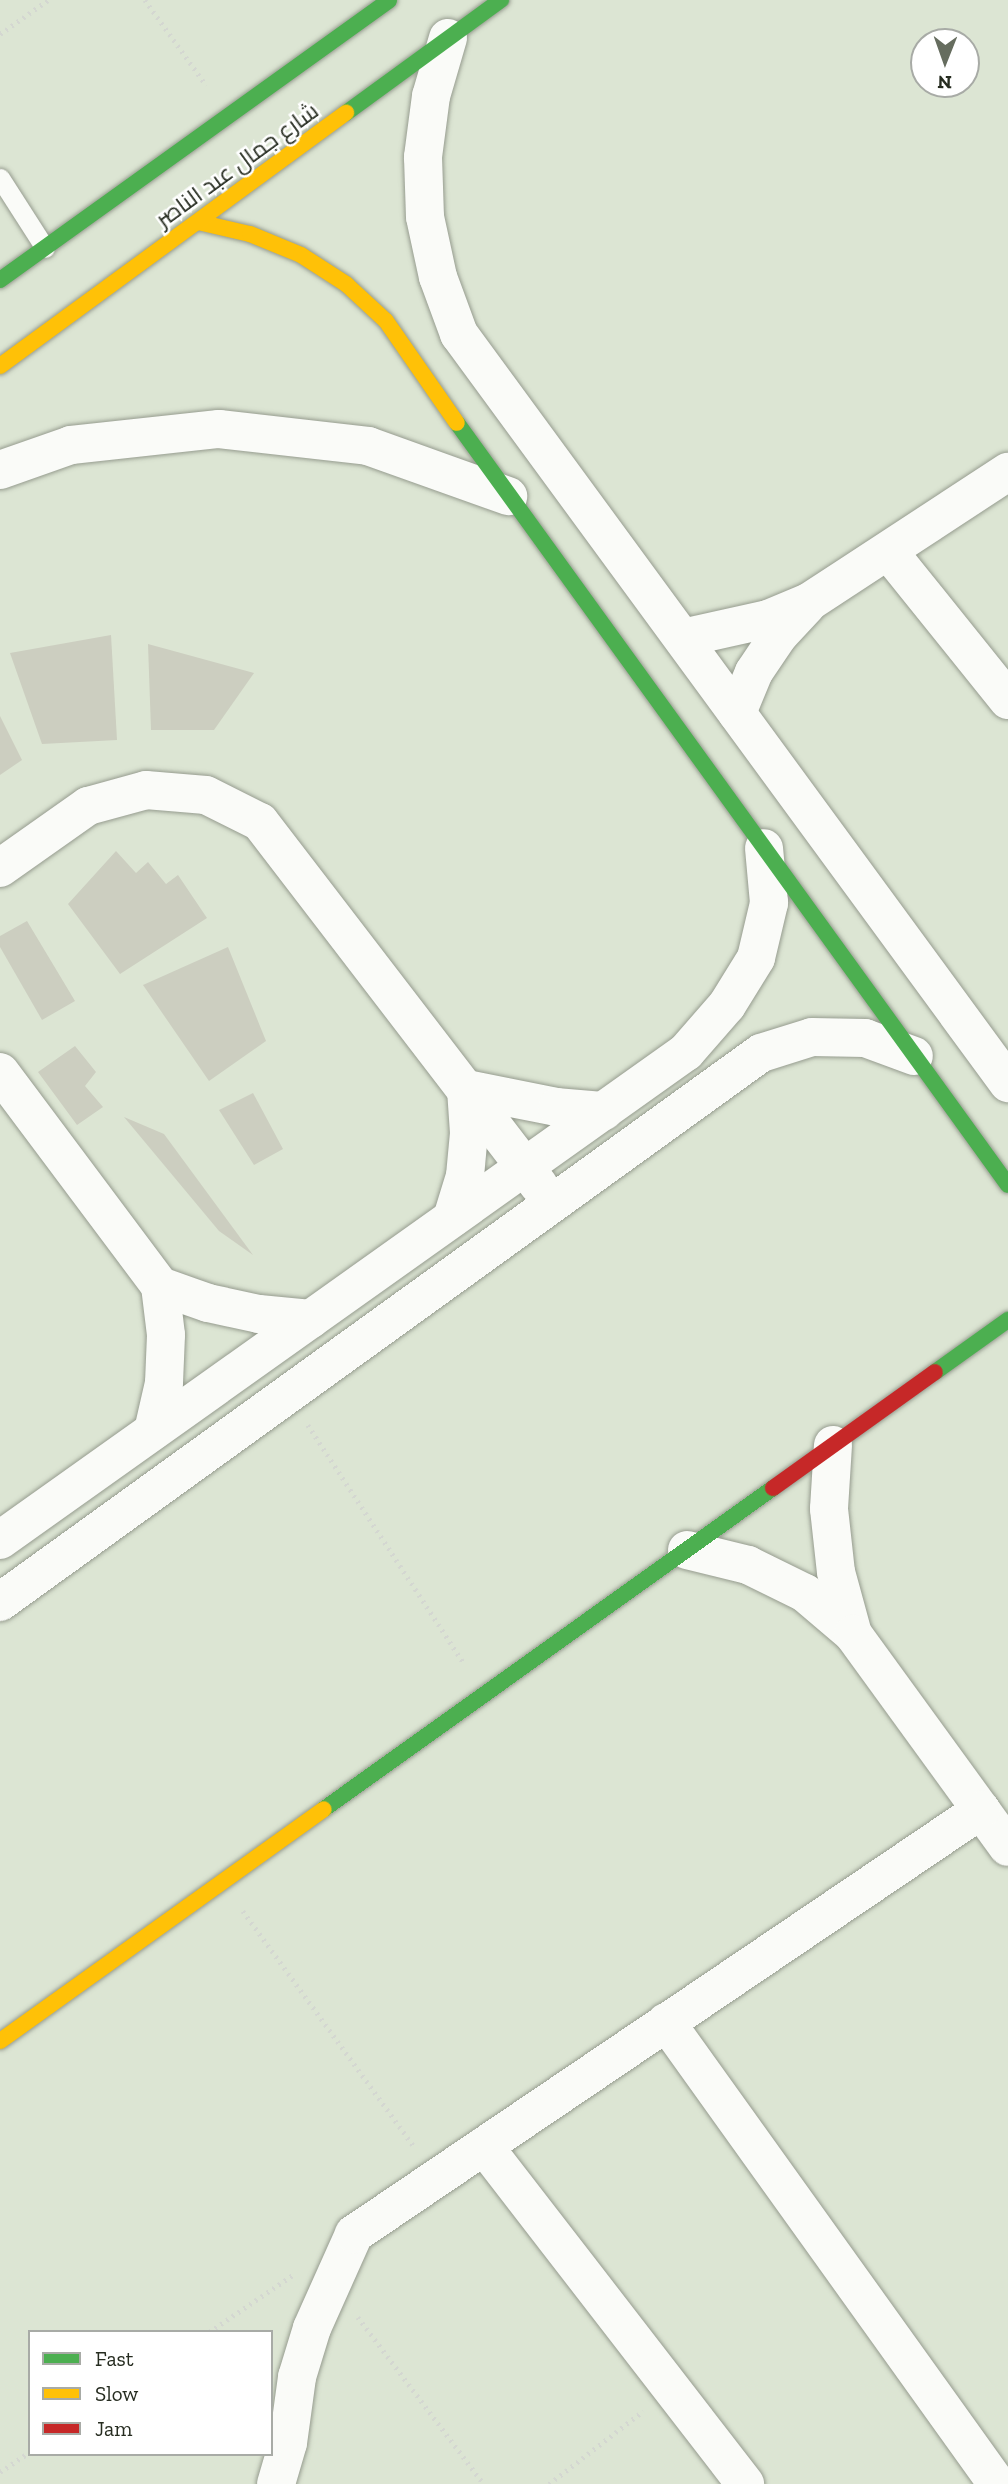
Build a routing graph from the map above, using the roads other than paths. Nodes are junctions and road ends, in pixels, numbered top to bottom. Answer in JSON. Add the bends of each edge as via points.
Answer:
{"nodes":[{"id":1,"x":389,"y":0,"type":"edge"},
{"id":2,"x":501,"y":0,"type":"edge"},
{"id":3,"x":448,"y":38,"type":"junction"},
{"id":4,"x":0,"y":178,"type":"edge"},
{"id":5,"x":198,"y":222,"type":"junction"},
{"id":6,"x":45,"y":248,"type":"junction"},
{"id":7,"x":0,"y":280,"type":"edge"},
{"id":8,"x":459,"y":334,"type":"junction"},
{"id":9,"x":418,"y":365,"type":"junction"},
{"id":10,"x":0,"y":366,"type":"edge"},
{"id":11,"x":0,"y":470,"type":"edge"},
{"id":12,"x":1008,"y":472,"type":"edge"},
{"id":13,"x":508,"y":496,"type":"junction"},
{"id":14,"x":890,"y":552,"type":"junction"},
{"id":15,"x":809,"y":602,"type":"junction"},
{"id":16,"x":682,"y":638,"type":"junction"},
{"id":17,"x":1008,"y":700,"type":"edge"},
{"id":18,"x":737,"y":713,"type":"junction"},
{"id":19,"x":764,"y":848,"type":"junction"},
{"id":20,"x":0,"y":869,"type":"edge"},
{"id":21,"x":915,"y":1056,"type":"junction"},
{"id":22,"x":0,"y":1072,"type":"edge"},
{"id":23,"x":1008,"y":1083,"type":"edge"},
{"id":24,"x":466,"y":1089,"type":"junction"},
{"id":25,"x":604,"y":1111,"type":"junction"},
{"id":26,"x":525,"y":1166,"type":"junction"},
{"id":27,"x":1008,"y":1185,"type":"edge"},
{"id":28,"x":553,"y":1203,"type":"junction"},
{"id":29,"x":452,"y":1218,"type":"junction"},
{"id":30,"x":160,"y":1286,"type":"junction"},
{"id":31,"x":311,"y":1319,"type":"junction"},
{"id":32,"x":1008,"y":1321,"type":"edge"},
{"id":33,"x":153,"y":1431,"type":"junction"},
{"id":34,"x":833,"y":1445,"type":"junction"},
{"id":35,"x":0,"y":1540,"type":"edge"},
{"id":36,"x":687,"y":1550,"type":"junction"},
{"id":37,"x":0,"y":1602,"type":"edge"},
{"id":38,"x":853,"y":1634,"type":"junction"},
{"id":39,"x":981,"y":1810,"type":"junction"},
{"id":40,"x":1008,"y":1847,"type":"edge"},
{"id":41,"x":666,"y":2022,"type":"junction"},
{"id":42,"x":0,"y":2041,"type":"edge"},
{"id":43,"x":484,"y":2146,"type":"junction"},
{"id":44,"x":276,"y":2484,"type":"edge"},
{"id":45,"x":745,"y":2484,"type":"edge"},
{"id":46,"x":997,"y":2484,"type":"edge"}],
"edges":[{"from":1,"to":6,"type":"street","name":"شارع جمال عبد الناصر"},
{"from":2,"to":3,"type":"street","name":"شارع جمال عبد الناصر"},
{"from":3,"to":5,"type":"street","name":"شارع جمال عبد الناصر"},
{"from":3,"to":8,"type":"street","via":[[431,96],[423,156],[425,205],[438,277]]},
{"from":4,"to":6,"type":"lane"},
{"from":5,"to":9,"type":"street","via":[[250,234],[301,255],[335,277],[386,321]]},
{"from":5,"to":10,"type":"street","name":"شارع جمال عبد الناصر"},
{"from":6,"to":7,"type":"street","name":"شارع جمال عبد الناصر"},
{"from":8,"to":9,"type":"street"},
{"from":8,"to":16,"type":"street"},
{"from":9,"to":13,"type":"street"},
{"from":11,"to":13,"type":"street","via":[[71,445],[219,429],[368,446]]},
{"from":12,"to":14,"type":"street"},
{"from":13,"to":19,"type":"street"},
{"from":14,"to":15,"type":"street"},
{"from":14,"to":17,"type":"street"},
{"from":15,"to":16,"type":"street","via":[[747,625]]},
{"from":15,"to":18,"type":"street","via":[[754,672]]},
{"from":16,"to":18,"type":"street"},
{"from":18,"to":23,"type":"street"},
{"from":19,"to":21,"type":"street"},
{"from":19,"to":25,"type":"street","via":[[769,903],[756,958],[727,1005],[687,1052]]},
{"from":20,"to":24,"type":"street","via":[[88,806],[146,790],[206,795],[260,821]]},
{"from":21,"to":27,"type":"street"},
{"from":21,"to":28,"type":"street","via":[[865,1038],[812,1037],[761,1054]]},
{"from":22,"to":30,"type":"street"},
{"from":24,"to":25,"type":"street"},
{"from":24,"to":26,"type":"street"},
{"from":24,"to":29,"type":"street","via":[[469,1133],[465,1176]]},
{"from":25,"to":26,"type":"street"},
{"from":26,"to":28,"type":"street"},
{"from":26,"to":29,"type":"street"},
{"from":28,"to":37,"type":"street"},
{"from":29,"to":31,"type":"street"},
{"from":30,"to":31,"type":"street","via":[[208,1303]]},
{"from":30,"to":33,"type":"street","via":[[166,1335],[164,1383]]},
{"from":31,"to":33,"type":"street"},
{"from":32,"to":34,"type":"street"},
{"from":33,"to":35,"type":"street"},
{"from":34,"to":36,"type":"street"},
{"from":34,"to":38,"type":"street","via":[[830,1509],[836,1572]]},
{"from":36,"to":38,"type":"street","via":[[748,1565],[805,1593]]},
{"from":36,"to":42,"type":"street"},
{"from":38,"to":39,"type":"street"},
{"from":39,"to":40,"type":"street"},
{"from":39,"to":41,"type":"street"},
{"from":41,"to":43,"type":"street"},
{"from":41,"to":46,"type":"street"},
{"from":43,"to":44,"type":"street","via":[[354,2234],[315,2276],[288,2443]]},
{"from":43,"to":45,"type":"street"}]}
